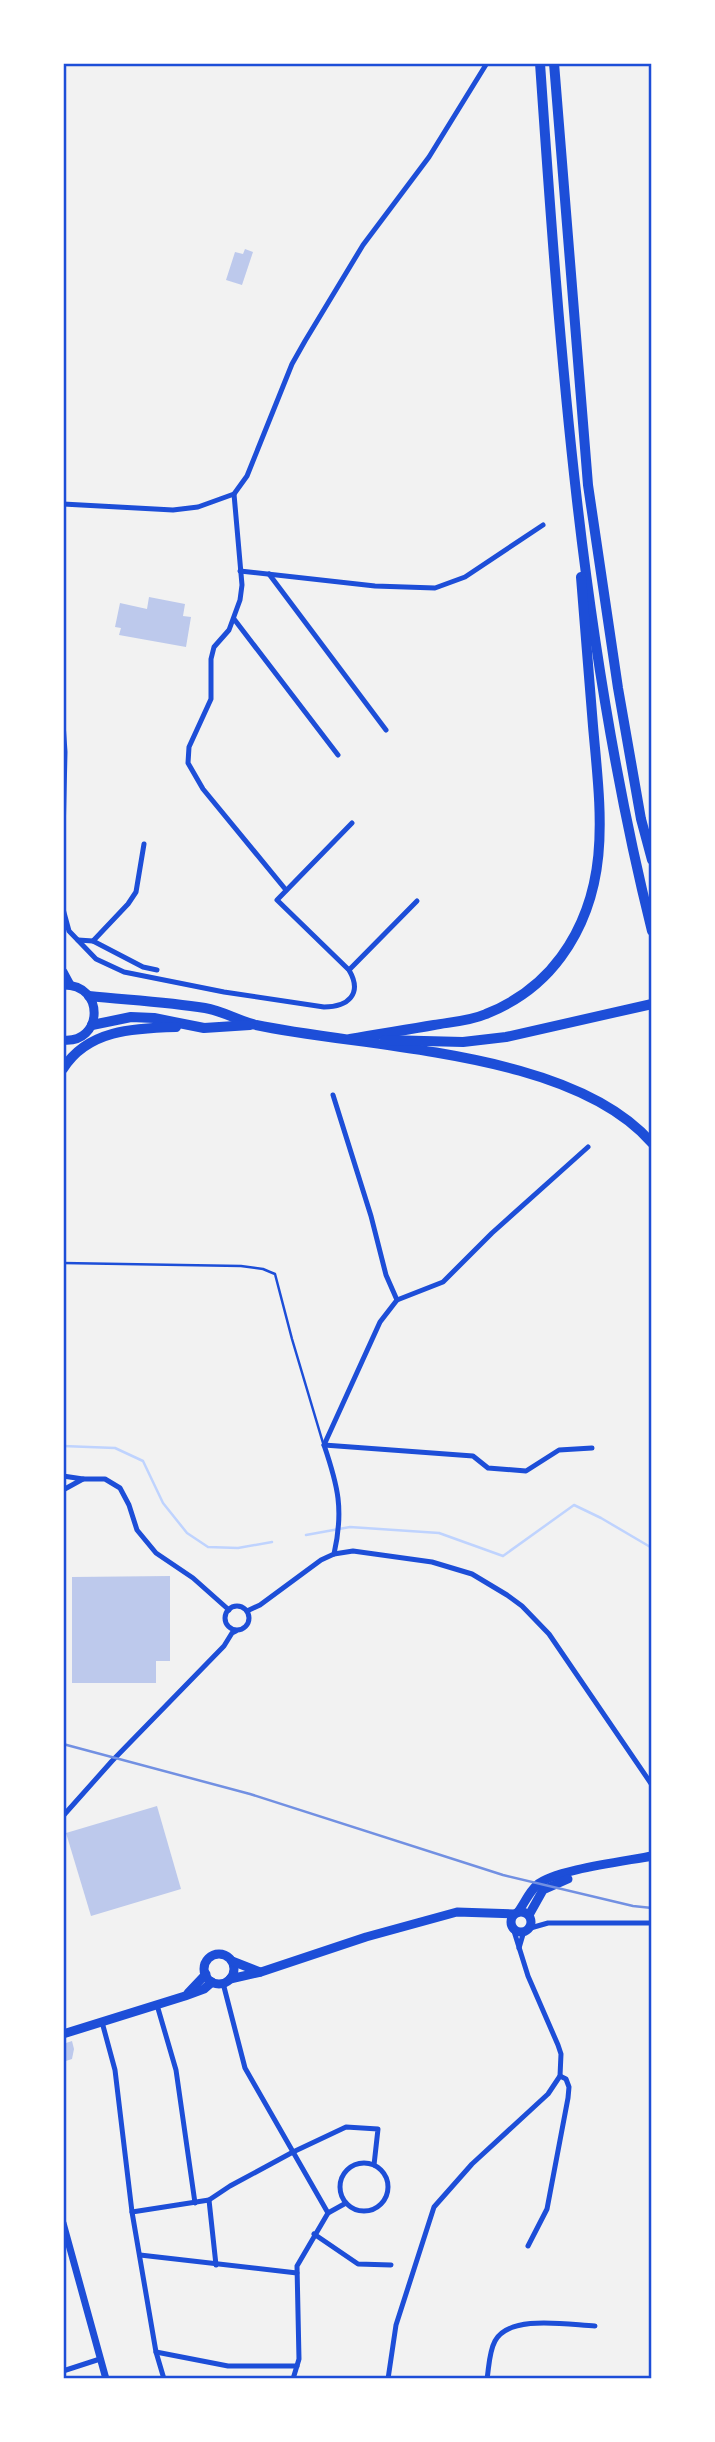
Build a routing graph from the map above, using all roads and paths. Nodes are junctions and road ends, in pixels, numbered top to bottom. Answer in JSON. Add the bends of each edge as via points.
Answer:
{"nodes":[{"id":1,"x":487,"y":63,"type":"edge"},
{"id":2,"x":540,"y":63,"type":"edge"},
{"id":3,"x":554,"y":63,"type":"edge"},
{"id":4,"x":574,"y":489,"type":"junction"},
{"id":5,"x":234,"y":494,"type":"junction"},
{"id":6,"x":63,"y":504,"type":"edge"},
{"id":7,"x":543,"y":525,"type":"dead end"},
{"id":8,"x":240,"y":571,"type":"junction"},
{"id":9,"x":269,"y":574,"type":"junction"},
{"id":10,"x":234,"y":619,"type":"junction"},
{"id":11,"x":63,"y":723,"type":"edge"},
{"id":12,"x":386,"y":730,"type":"dead end"},
{"id":13,"x":338,"y":755,"type":"dead end"},
{"id":14,"x":352,"y":823,"type":"dead end"},
{"id":15,"x":63,"y":838,"type":"edge"},
{"id":16,"x":144,"y":844,"type":"dead end"},
{"id":17,"x":652,"y":860,"type":"edge"},
{"id":18,"x":286,"y":890,"type":"junction"},
{"id":19,"x":63,"y":892,"type":"edge"},
{"id":20,"x":417,"y":901,"type":"dead end"},
{"id":21,"x":652,"y":931,"type":"edge"},
{"id":22,"x":78,"y":940,"type":"junction"},
{"id":23,"x":93,"y":941,"type":"junction"},
{"id":24,"x":157,"y":970,"type":"dead end"},
{"id":25,"x":349,"y":970,"type":"junction"},
{"id":26,"x":63,"y":972,"type":"edge"},
{"id":27,"x":67,"y":985,"type":"edge"},
{"id":28,"x":89,"y":996,"type":"junction"},
{"id":29,"x":652,"y":1004,"type":"edge"},
{"id":30,"x":92,"y":1024,"type":"junction"},
{"id":31,"x":254,"y":1025,"type":"junction"},
{"id":32,"x":194,"y":1027,"type":"junction"},
{"id":33,"x":350,"y":1039,"type":"junction"},
{"id":34,"x":65,"y":1043,"type":"edge"},
{"id":35,"x":63,"y":1069,"type":"edge"},
{"id":36,"x":333,"y":1095,"type":"dead end"},
{"id":37,"x":652,"y":1143,"type":"edge"},
{"id":38,"x":588,"y":1147,"type":"dead end"},
{"id":39,"x":63,"y":1263,"type":"edge"},
{"id":40,"x":397,"y":1300,"type":"junction"},
{"id":41,"x":324,"y":1445,"type":"junction"},
{"id":42,"x":592,"y":1448,"type":"dead end"},
{"id":43,"x":63,"y":1476,"type":"edge"},
{"id":44,"x":83,"y":1479,"type":"junction"},
{"id":45,"x":63,"y":1490,"type":"edge"},
{"id":46,"x":334,"y":1554,"type":"junction"},
{"id":47,"x":229,"y":1610,"type":"junction"},
{"id":48,"x":247,"y":1611,"type":"junction"},
{"id":49,"x":236,"y":1631,"type":"junction"},
{"id":50,"x":652,"y":1785,"type":"edge"},
{"id":51,"x":63,"y":1816,"type":"edge"},
{"id":52,"x":652,"y":1856,"type":"edge"},
{"id":53,"x":603,"y":1866,"type":"junction"},
{"id":54,"x":516,"y":1913,"type":"junction"},
{"id":55,"x":491,"y":1914,"type":"junction"},
{"id":56,"x":529,"y":1917,"type":"junction"},
{"id":57,"x":548,"y":1923,"type":"junction"},
{"id":58,"x":652,"y":1923,"type":"edge"},
{"id":59,"x":512,"y":1927,"type":"junction"},
{"id":60,"x":526,"y":1930,"type":"junction"},
{"id":61,"x":519,"y":1948,"type":"junction"},
{"id":62,"x":232,"y":1961,"type":"junction"},
{"id":63,"x":261,"y":1972,"type":"junction"},
{"id":64,"x":209,"y":1978,"type":"junction"},
{"id":65,"x":226,"y":1981,"type":"junction"},
{"id":66,"x":157,"y":2005,"type":"junction"},
{"id":67,"x":102,"y":2022,"type":"junction"},
{"id":68,"x":63,"y":2034,"type":"edge"},
{"id":69,"x":560,"y":2076,"type":"junction"},
{"id":70,"x":293,"y":2152,"type":"junction"},
{"id":71,"x":374,"y":2165,"type":"junction"},
{"id":72,"x":209,"y":2200,"type":"junction"},
{"id":73,"x":195,"y":2203,"type":"junction"},
{"id":74,"x":346,"y":2203,"type":"junction"},
{"id":75,"x":132,"y":2213,"type":"junction"},
{"id":76,"x":328,"y":2213,"type":"junction"},
{"id":77,"x":63,"y":2223,"type":"edge"},
{"id":78,"x":314,"y":2234,"type":"junction"},
{"id":79,"x":528,"y":2246,"type":"dead end"},
{"id":80,"x":140,"y":2255,"type":"junction"},
{"id":81,"x":216,"y":2265,"type":"junction"},
{"id":82,"x":391,"y":2265,"type":"dead end"},
{"id":83,"x":297,"y":2273,"type":"junction"},
{"id":84,"x":595,"y":2326,"type":"dead end"},
{"id":85,"x":156,"y":2352,"type":"junction"},
{"id":86,"x":100,"y":2359,"type":"junction"},
{"id":87,"x":297,"y":2366,"type":"junction"},
{"id":88,"x":63,"y":2371,"type":"edge"},
{"id":89,"x":106,"y":2379,"type":"edge"},
{"id":90,"x":164,"y":2379,"type":"edge"},
{"id":91,"x":293,"y":2379,"type":"edge"},
{"id":92,"x":388,"y":2379,"type":"edge"},
{"id":93,"x":487,"y":2379,"type":"edge"}],
"edges":[{"from":1,"to":5,"type":"street","via":[[429,157],[363,245],[304,341],[247,477]]},
{"from":2,"to":4,"type":"highway"},
{"from":3,"to":17,"type":"highway","via":[[588,485],[618,688]]},
{"from":4,"to":21,"type":"highway","via":[[603,690]]},
{"from":4,"to":33,"type":"highway","via":[[599,797],[597,870],[587,912],[569,946],[543,979],[495,1010],[471,1019]]},
{"from":5,"to":6,"type":"street","via":[[173,510]]},
{"from":5,"to":8,"type":"street"},
{"from":7,"to":9,"type":"street","via":[[465,577],[435,588]]},
{"from":8,"to":9,"type":"street"},
{"from":8,"to":10,"type":"street","via":[[242,586]]},
{"from":9,"to":12,"type":"street"},
{"from":10,"to":13,"type":"street"},
{"from":10,"to":18,"type":"street","via":[[214,647],[211,699],[189,747],[188,763]]},
{"from":11,"to":15,"type":"street"},
{"from":14,"to":18,"type":"street"},
{"from":16,"to":23,"type":"street","via":[[136,892]]},
{"from":18,"to":25,"type":"street","via":[[277,900]]},
{"from":19,"to":22,"type":"street","via":[[69,931]]},
{"from":20,"to":25,"type":"street"},
{"from":22,"to":23,"type":"street"},
{"from":22,"to":25,"type":"street","via":[[96,959],[124,972],[324,1007],[347,1003],[354,979]]},
{"from":23,"to":24,"type":"street"},
{"from":26,"to":27,"type":"main road"},
{"from":27,"to":28,"type":"main road","via":[[79,987]]},
{"from":28,"to":30,"type":"main road"},
{"from":28,"to":31,"type":"highway","via":[[208,1009]]},
{"from":29,"to":33,"type":"highway","via":[[524,1034],[463,1042]]},
{"from":30,"to":32,"type":"highway","via":[[131,1017]]},
{"from":30,"to":34,"type":"main road"},
{"from":31,"to":32,"type":"highway"},
{"from":31,"to":33,"type":"highway"},
{"from":32,"to":35,"type":"highway","via":[[149,1027],[101,1037],[81,1049]]},
{"from":33,"to":37,"type":"highway","via":[[496,1065],[544,1079],[614,1112]]},
{"from":36,"to":40,"type":"street"},
{"from":38,"to":40,"type":"street","via":[[443,1282]]},
{"from":39,"to":41,"type":"lane","via":[[241,1266],[275,1275]]},
{"from":40,"to":41,"type":"street","via":[[380,1322]]},
{"from":41,"to":42,"type":"street","via":[[473,1456],[488,1468],[526,1471],[559,1450]]},
{"from":41,"to":46,"type":"street","via":[[337,1485],[340,1517]]},
{"from":43,"to":44,"type":"street"},
{"from":44,"to":45,"type":"street"},
{"from":44,"to":47,"type":"street","via":[[105,1479],[120,1488],[137,1530],[156,1553]]},
{"from":46,"to":48,"type":"street"},
{"from":46,"to":50,"type":"street","via":[[353,1551],[432,1562],[472,1574],[507,1595],[549,1634]]},
{"from":47,"to":48,"type":"street","via":[[236,1606]]},
{"from":47,"to":49,"type":"street","via":[[226,1625]]},
{"from":48,"to":49,"type":"street","via":[[249,1622]]},
{"from":49,"to":51,"type":"street"},
{"from":52,"to":53,"type":"main road"},
{"from":53,"to":54,"type":"main road","via":[[540,1882]]},
{"from":53,"to":56,"type":"main road","via":[[543,1890]]},
{"from":54,"to":55,"type":"main road"},
{"from":54,"to":56,"type":"main road"},
{"from":54,"to":59,"type":"main road"},
{"from":55,"to":59,"type":"main road"},
{"from":55,"to":63,"type":"main road","via":[[468,1910],[422,1920]]},
{"from":56,"to":57,"type":"street"},
{"from":56,"to":60,"type":"main road"},
{"from":57,"to":58,"type":"street"},
{"from":57,"to":60,"type":"street"},
{"from":59,"to":60,"type":"main road"},
{"from":59,"to":61,"type":"street"},
{"from":60,"to":61,"type":"street"},
{"from":61,"to":69,"type":"street","via":[[561,2054]]},
{"from":62,"to":63,"type":"main road"},
{"from":62,"to":64,"type":"main road","via":[[215,1955],[205,1965]]},
{"from":62,"to":65,"type":"main road","via":[[234,1971]]},
{"from":63,"to":65,"type":"main road"},
{"from":64,"to":65,"type":"main road"},
{"from":64,"to":66,"type":"main road","via":[[185,1996]]},
{"from":65,"to":70,"type":"street","via":[[245,2068]]},
{"from":66,"to":67,"type":"main road"},
{"from":66,"to":73,"type":"street","via":[[176,2070]]},
{"from":67,"to":68,"type":"main road"},
{"from":67,"to":75,"type":"street","via":[[115,2070]]},
{"from":69,"to":79,"type":"street","via":[[569,2087],[561,2136],[547,2209]]},
{"from":69,"to":92,"type":"street","via":[[548,2094],[472,2164],[434,2207],[396,2325]]},
{"from":70,"to":71,"type":"street","via":[[346,2127],[378,2129]]},
{"from":70,"to":72,"type":"street"},
{"from":70,"to":76,"type":"street"},
{"from":71,"to":74,"type":"street","via":[[353,2165],[342,2175],[340,2190]]},
{"from":71,"to":74,"type":"street","via":[[388,2183],[382,2203],[362,2211]]},
{"from":72,"to":73,"type":"street"},
{"from":72,"to":81,"type":"street"},
{"from":73,"to":75,"type":"street"},
{"from":74,"to":76,"type":"street"},
{"from":75,"to":80,"type":"street"},
{"from":76,"to":78,"type":"street"},
{"from":77,"to":86,"type":"street"},
{"from":78,"to":82,"type":"street","via":[[358,2264]]},
{"from":78,"to":83,"type":"street"},
{"from":80,"to":81,"type":"street"},
{"from":80,"to":85,"type":"street"},
{"from":81,"to":83,"type":"street"},
{"from":83,"to":87,"type":"street"},
{"from":84,"to":93,"type":"street","via":[[509,2327],[493,2344]]},
{"from":85,"to":87,"type":"street","via":[[228,2366]]},
{"from":85,"to":90,"type":"street"},
{"from":86,"to":88,"type":"street"},
{"from":86,"to":89,"type":"street"},
{"from":87,"to":91,"type":"street"}]}
